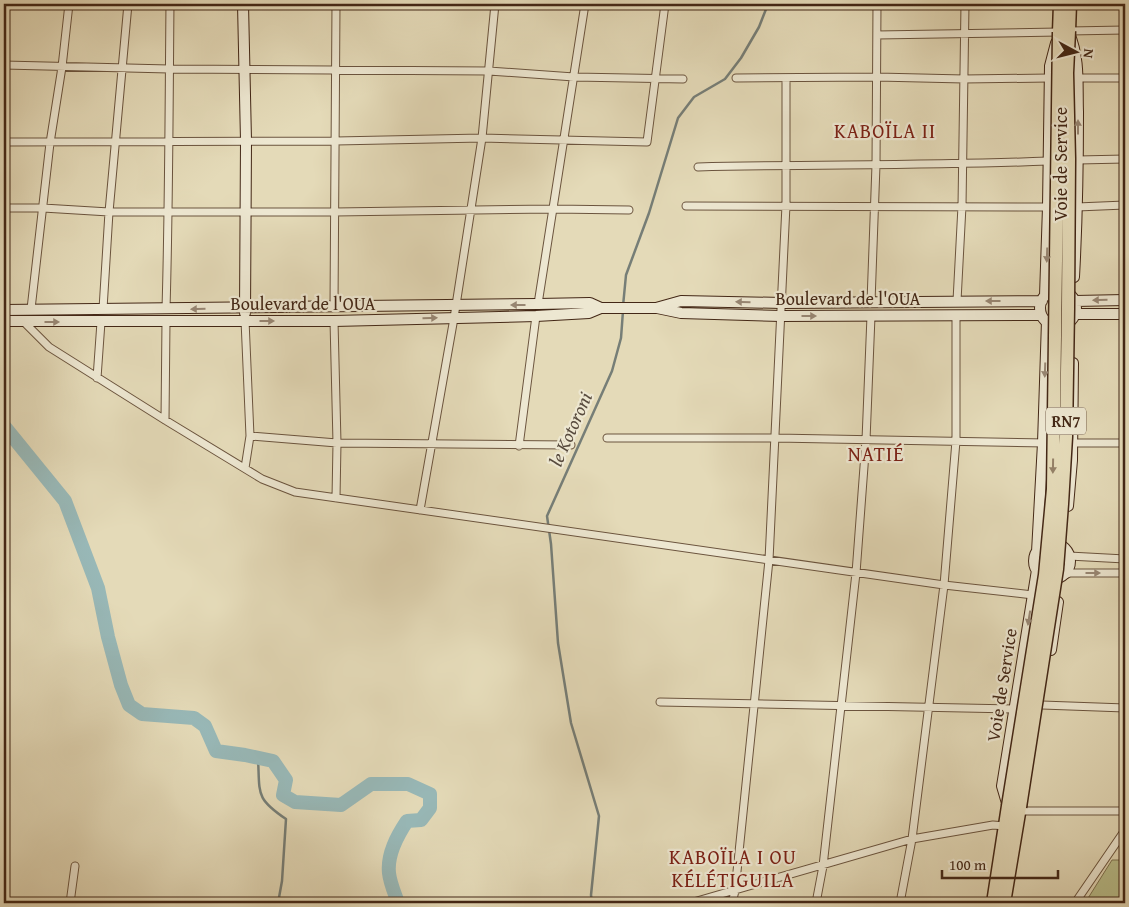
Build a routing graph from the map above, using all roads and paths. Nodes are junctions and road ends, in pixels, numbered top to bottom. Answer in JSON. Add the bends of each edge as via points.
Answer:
{"nodes":[{"id":1,"x":69,"y":4,"type":"edge"},
{"id":2,"x":128,"y":4,"type":"edge"},
{"id":3,"x":170,"y":4,"type":"edge"},
{"id":4,"x":243,"y":4,"type":"edge"},
{"id":5,"x":336,"y":4,"type":"edge"},
{"id":6,"x":494,"y":4,"type":"edge"},
{"id":7,"x":584,"y":4,"type":"edge"},
{"id":8,"x":665,"y":4,"type":"edge"},
{"id":9,"x":877,"y":4,"type":"edge"},
{"id":10,"x":965,"y":4,"type":"edge"},
{"id":11,"x":1060,"y":4,"type":"edge"},
{"id":12,"x":1070,"y":4,"type":"edge"},
{"id":13,"x":1125,"y":30,"type":"edge"},
{"id":14,"x":1064,"y":32,"type":"junction"},
{"id":15,"x":964,"y":33,"type":"junction"},
{"id":16,"x":877,"y":35,"type":"junction"},
{"id":17,"x":4,"y":64,"type":"edge"},
{"id":18,"x":62,"y":67,"type":"junction"},
{"id":19,"x":123,"y":68,"type":"junction"},
{"id":20,"x":170,"y":69,"type":"junction"},
{"id":21,"x":244,"y":69,"type":"junction"},
{"id":22,"x":336,"y":70,"type":"junction"},
{"id":23,"x":489,"y":70,"type":"junction"},
{"id":24,"x":574,"y":77,"type":"junction"},
{"id":25,"x":877,"y":77,"type":"junction"},
{"id":26,"x":656,"y":78,"type":"junction"},
{"id":27,"x":736,"y":78,"type":"dead end"},
{"id":28,"x":786,"y":78,"type":"junction"},
{"id":29,"x":1049,"y":78,"type":"junction"},
{"id":30,"x":1077,"y":78,"type":"junction"},
{"id":31,"x":1125,"y":78,"type":"edge"},
{"id":32,"x":683,"y":79,"type":"dead end"},
{"id":33,"x":964,"y":79,"type":"junction"},
{"id":34,"x":482,"y":138,"type":"junction"},
{"id":35,"x":564,"y":140,"type":"junction"},
{"id":36,"x":246,"y":141,"type":"junction"},
{"id":37,"x":336,"y":141,"type":"junction"},
{"id":38,"x":4,"y":142,"type":"edge"},
{"id":39,"x":115,"y":142,"type":"junction"},
{"id":40,"x":168,"y":142,"type":"junction"},
{"id":41,"x":50,"y":143,"type":"junction"},
{"id":42,"x":1125,"y":159,"type":"edge"},
{"id":43,"x":1078,"y":160,"type":"junction"},
{"id":44,"x":1048,"y":161,"type":"junction"},
{"id":45,"x":786,"y":164,"type":"junction"},
{"id":46,"x":962,"y":164,"type":"junction"},
{"id":47,"x":876,"y":165,"type":"junction"},
{"id":48,"x":698,"y":167,"type":"dead end"},
{"id":49,"x":786,"y":205,"type":"junction"},
{"id":50,"x":874,"y":205,"type":"junction"},
{"id":51,"x":1125,"y":205,"type":"edge"},
{"id":52,"x":686,"y":206,"type":"dead end"},
{"id":53,"x":962,"y":206,"type":"junction"},
{"id":54,"x":1048,"y":207,"type":"junction"},
{"id":55,"x":1077,"y":207,"type":"junction"},
{"id":56,"x":4,"y":208,"type":"edge"},
{"id":57,"x":43,"y":208,"type":"junction"},
{"id":58,"x":553,"y":209,"type":"junction"},
{"id":59,"x":470,"y":210,"type":"junction"},
{"id":60,"x":628,"y":210,"type":"dead end"},
{"id":61,"x":169,"y":211,"type":"junction"},
{"id":62,"x":109,"y":212,"type":"junction"},
{"id":63,"x":246,"y":212,"type":"junction"},
{"id":64,"x":335,"y":212,"type":"junction"},
{"id":65,"x":1044,"y":299,"type":"junction"},
{"id":66,"x":1074,"y":300,"type":"junction"},
{"id":67,"x":1125,"y":300,"type":"edge"},
{"id":68,"x":956,"y":301,"type":"junction"},
{"id":69,"x":871,"y":302,"type":"junction"},
{"id":70,"x":782,"y":303,"type":"junction"},
{"id":71,"x":538,"y":304,"type":"junction"},
{"id":72,"x":455,"y":305,"type":"junction"},
{"id":73,"x":334,"y":307,"type":"junction"},
{"id":74,"x":103,"y":308,"type":"junction"},
{"id":75,"x":245,"y":308,"type":"junction"},
{"id":76,"x":600,"y":308,"type":"junction"},
{"id":77,"x":656,"y":308,"type":"junction"},
{"id":78,"x":30,"y":309,"type":"junction"},
{"id":79,"x":166,"y":309,"type":"junction"},
{"id":80,"x":4,"y":310,"type":"edge"},
{"id":81,"x":1125,"y":314,"type":"edge"},
{"id":82,"x":956,"y":315,"type":"junction"},
{"id":83,"x":536,"y":316,"type":"junction"},
{"id":84,"x":781,"y":316,"type":"junction"},
{"id":85,"x":871,"y":316,"type":"junction"},
{"id":86,"x":1074,"y":316,"type":"junction"},
{"id":87,"x":454,"y":318,"type":"junction"},
{"id":88,"x":1044,"y":318,"type":"junction"},
{"id":89,"x":245,"y":320,"type":"junction"},
{"id":90,"x":4,"y":321,"type":"edge"},
{"id":91,"x":166,"y":321,"type":"junction"},
{"id":92,"x":334,"y":321,"type":"junction"},
{"id":93,"x":24,"y":322,"type":"junction"},
{"id":94,"x":101,"y":322,"type":"junction"},
{"id":95,"x":97,"y":378,"type":"junction"},
{"id":96,"x":164,"y":420,"type":"junction"},
{"id":97,"x":250,"y":436,"type":"junction"},
{"id":98,"x":607,"y":438,"type":"dead end"},
{"id":99,"x":776,"y":438,"type":"junction"},
{"id":100,"x":866,"y":440,"type":"junction"},
{"id":101,"x":956,"y":442,"type":"junction"},
{"id":102,"x":337,"y":443,"type":"junction"},
{"id":103,"x":1043,"y":443,"type":"junction"},
{"id":104,"x":1073,"y":443,"type":"junction"},
{"id":105,"x":1125,"y":443,"type":"edge"},
{"id":106,"x":432,"y":445,"type":"junction"},
{"id":107,"x":570,"y":445,"type":"dead end"},
{"id":108,"x":520,"y":446,"type":"junction"},
{"id":109,"x":245,"y":468,"type":"junction"},
{"id":110,"x":336,"y":498,"type":"junction"},
{"id":111,"x":420,"y":510,"type":"junction"},
{"id":112,"x":1063,"y":547,"type":"junction"},
{"id":113,"x":1037,"y":552,"type":"junction"},
{"id":114,"x":1069,"y":556,"type":"junction"},
{"id":115,"x":1125,"y":559,"type":"edge"},
{"id":116,"x":769,"y":560,"type":"junction"},
{"id":117,"x":1037,"y":570,"type":"junction"},
{"id":118,"x":856,"y":573,"type":"junction"},
{"id":119,"x":1125,"y":573,"type":"edge"},
{"id":120,"x":1062,"y":576,"type":"junction"},
{"id":121,"x":944,"y":585,"type":"junction"},
{"id":122,"x":1033,"y":595,"type":"junction"},
{"id":123,"x":660,"y":702,"type":"dead end"},
{"id":124,"x":755,"y":704,"type":"junction"},
{"id":125,"x":1042,"y":705,"type":"junction"},
{"id":126,"x":842,"y":706,"type":"junction"},
{"id":127,"x":928,"y":707,"type":"junction"},
{"id":128,"x":1125,"y":708,"type":"edge"},
{"id":129,"x":1014,"y":709,"type":"junction"},
{"id":130,"x":1016,"y":808,"type":"junction"},
{"id":131,"x":1125,"y":811,"type":"edge"},
{"id":132,"x":1004,"y":826,"type":"junction"},
{"id":133,"x":1125,"y":830,"type":"edge"},
{"id":134,"x":912,"y":840,"type":"junction"},
{"id":135,"x":75,"y":866,"type":"dead end"},
{"id":136,"x":823,"y":866,"type":"junction"},
{"id":137,"x":735,"y":891,"type":"junction"},
{"id":138,"x":70,"y":903,"type":"edge"},
{"id":139,"x":690,"y":903,"type":"edge"},
{"id":140,"x":732,"y":903,"type":"edge"},
{"id":141,"x":816,"y":903,"type":"edge"},
{"id":142,"x":900,"y":903,"type":"edge"},
{"id":143,"x":993,"y":903,"type":"edge"},
{"id":144,"x":1004,"y":903,"type":"edge"},
{"id":145,"x":1075,"y":903,"type":"edge"}],
"edges":[{"from":1,"to":18,"type":"street"},
{"from":2,"to":19,"type":"street"},
{"from":3,"to":20,"type":"street"},
{"from":4,"to":21,"type":"main road"},
{"from":5,"to":22,"type":"street"},
{"from":6,"to":23,"type":"street"},
{"from":7,"to":24,"type":"street"},
{"from":8,"to":26,"type":"street"},
{"from":9,"to":16,"type":"street"},
{"from":10,"to":15,"type":"street"},
{"from":11,"to":14,"type":"highway","number":"RN7"},
{"from":12,"to":14,"type":"highway","number":"RN7"},
{"from":13,"to":14,"type":"street"},
{"from":14,"to":15,"type":"street"},
{"from":14,"to":29,"type":"main road","name":"Voie de Service","via":[[1050,66]]},
{"from":14,"to":30,"type":"main road","name":"Voie de Service","via":[[1076,49]]},
{"from":14,"to":130,"type":"highway","number":"RN7","bridge":true,"via":[[1069,159],[1066,437],[1062,504],[1056,569]]},
{"from":15,"to":16,"type":"street"},
{"from":15,"to":33,"type":"street"},
{"from":16,"to":25,"type":"street"},
{"from":17,"to":18,"type":"street"},
{"from":18,"to":19,"type":"street"},
{"from":18,"to":41,"type":"street"},
{"from":19,"to":20,"type":"street"},
{"from":19,"to":39,"type":"street"},
{"from":20,"to":21,"type":"street"},
{"from":20,"to":40,"type":"street"},
{"from":21,"to":22,"type":"street"},
{"from":21,"to":36,"type":"main road"},
{"from":22,"to":23,"type":"street"},
{"from":22,"to":37,"type":"street"},
{"from":23,"to":24,"type":"street"},
{"from":23,"to":34,"type":"street"},
{"from":24,"to":26,"type":"street"},
{"from":24,"to":35,"type":"street"},
{"from":25,"to":28,"type":"street"},
{"from":25,"to":33,"type":"street"},
{"from":25,"to":47,"type":"street"},
{"from":26,"to":32,"type":"street"},
{"from":26,"to":35,"type":"street","via":[[648,142]]},
{"from":27,"to":28,"type":"street"},
{"from":28,"to":45,"type":"street"},
{"from":29,"to":33,"type":"street"},
{"from":29,"to":44,"type":"main road","name":"Voie de Service"},
{"from":30,"to":31,"type":"street"},
{"from":43,"to":30,"type":"main road","name":"Voie de Service","one_way":true},
{"from":33,"to":46,"type":"street"},
{"from":34,"to":35,"type":"street"},
{"from":34,"to":37,"type":"street"},
{"from":34,"to":59,"type":"street"},
{"from":35,"to":58,"type":"street"},
{"from":36,"to":37,"type":"street"},
{"from":36,"to":40,"type":"street"},
{"from":36,"to":63,"type":"main road"},
{"from":37,"to":64,"type":"street"},
{"from":38,"to":41,"type":"street"},
{"from":39,"to":40,"type":"street"},
{"from":39,"to":41,"type":"street"},
{"from":39,"to":62,"type":"street"},
{"from":40,"to":61,"type":"street"},
{"from":41,"to":57,"type":"street"},
{"from":42,"to":43,"type":"street"},
{"from":43,"to":55,"type":"main road","name":"Voie de Service"},
{"from":44,"to":46,"type":"street"},
{"from":44,"to":54,"type":"main road","name":"Voie de Service"},
{"from":45,"to":47,"type":"street"},
{"from":45,"to":48,"type":"street"},
{"from":45,"to":49,"type":"street"},
{"from":46,"to":47,"type":"street"},
{"from":46,"to":53,"type":"street"},
{"from":47,"to":50,"type":"street"},
{"from":49,"to":50,"type":"street"},
{"from":49,"to":52,"type":"street"},
{"from":49,"to":70,"type":"street"},
{"from":50,"to":53,"type":"street"},
{"from":50,"to":69,"type":"street"},
{"from":51,"to":55,"type":"street"},
{"from":53,"to":54,"type":"street"},
{"from":53,"to":68,"type":"street"},
{"from":54,"to":65,"type":"main road","name":"Voie de Service","one_way":true},
{"from":55,"to":66,"type":"main road","name":"Voie de Service"},
{"from":56,"to":57,"type":"street"},
{"from":57,"to":62,"type":"street"},
{"from":57,"to":78,"type":"street"},
{"from":58,"to":59,"type":"street"},
{"from":58,"to":60,"type":"street"},
{"from":58,"to":71,"type":"street"},
{"from":59,"to":64,"type":"street"},
{"from":59,"to":72,"type":"street"},
{"from":61,"to":62,"type":"street"},
{"from":61,"to":63,"type":"street"},
{"from":61,"to":79,"type":"street"},
{"from":62,"to":74,"type":"street"},
{"from":63,"to":64,"type":"street"},
{"from":63,"to":75,"type":"main road"},
{"from":64,"to":73,"type":"street"},
{"from":65,"to":66,"type":"main road","via":[[1050,292],[1061,290]]},
{"from":65,"to":68,"type":"main road","one_way":true},
{"from":65,"to":88,"type":"main road"},
{"from":67,"to":66,"type":"main road","one_way":true},
{"from":66,"to":86,"type":"main road"},
{"from":68,"to":69,"type":"main road"},
{"from":69,"to":70,"type":"main road"},
{"from":70,"to":77,"type":"main road","one_way":true,"via":[[681,301]]},
{"from":70,"to":84,"type":"street"},
{"from":71,"to":72,"type":"main road","one_way":true},
{"from":71,"to":76,"type":"main road","via":[[590,302]]},
{"from":72,"to":73,"type":"main road"},
{"from":72,"to":87,"type":"street"},
{"from":73,"to":75,"type":"main road"},
{"from":74,"to":78,"type":"main road"},
{"from":74,"to":79,"type":"main road"},
{"from":75,"to":79,"type":"main road","one_way":true},
{"from":75,"to":89,"type":"main road"},
{"from":76,"to":77,"type":"main road"},
{"from":76,"to":83,"type":"main road","name":"Boulevard de l'OUA","via":[[589,313]]},
{"from":77,"to":84,"type":"main road","name":"Boulevard de l'OUA","via":[[681,313]]},
{"from":78,"to":80,"type":"main road"},
{"from":81,"to":86,"type":"main road"},
{"from":82,"to":85,"type":"main road","name":"Boulevard de l'OUA"},
{"from":82,"to":88,"type":"main road","name":"Boulevard de l'OUA"},
{"from":82,"to":101,"type":"street"},
{"from":83,"to":87,"type":"main road","name":"Boulevard de l'OUA"},
{"from":83,"to":108,"type":"street"},
{"from":84,"to":85,"type":"main road","name":"Boulevard de l'OUA","one_way":true},
{"from":84,"to":99,"type":"street"},
{"from":85,"to":100,"type":"street"},
{"from":86,"to":88,"type":"main road","via":[[1070,322],[1059,326]]},
{"from":86,"to":104,"type":"main road"},
{"from":92,"to":87,"type":"main road","name":"Boulevard de l'OUA","one_way":true},
{"from":87,"to":106,"type":"street"},
{"from":88,"to":103,"type":"main road","one_way":true},
{"from":89,"to":91,"type":"main road","name":"Boulevard de l'OUA"},
{"from":89,"to":92,"type":"main road","name":"Boulevard de l'OUA","one_way":true},
{"from":89,"to":97,"type":"street"},
{"from":90,"to":93,"type":"main road","name":"Boulevard de l'OUA"},
{"from":91,"to":94,"type":"main road","name":"Boulevard de l'OUA"},
{"from":91,"to":96,"type":"street"},
{"from":92,"to":102,"type":"street"},
{"from":93,"to":94,"type":"main road","name":"Boulevard de l'OUA","one_way":true},
{"from":93,"to":95,"type":"street","via":[[49,348]]},
{"from":94,"to":95,"type":"street"},
{"from":95,"to":96,"type":"street"},
{"from":96,"to":109,"type":"street"},
{"from":97,"to":102,"type":"street"},
{"from":97,"to":109,"type":"street"},
{"from":98,"to":99,"type":"street"},
{"from":99,"to":100,"type":"street"},
{"from":99,"to":116,"type":"street"},
{"from":100,"to":101,"type":"street"},
{"from":100,"to":118,"type":"street"},
{"from":101,"to":103,"type":"street"},
{"from":101,"to":121,"type":"street"},
{"from":102,"to":106,"type":"street"},
{"from":102,"to":110,"type":"street"},
{"from":103,"to":104,"type":"street"},
{"from":103,"to":113,"type":"main road","one_way":true},
{"from":104,"to":105,"type":"street"},
{"from":104,"to":112,"type":"main road"},
{"from":106,"to":108,"type":"street"},
{"from":106,"to":111,"type":"street"},
{"from":107,"to":108,"type":"street"},
{"from":109,"to":110,"type":"street","via":[[262,479],[296,492]]},
{"from":110,"to":111,"type":"street"},
{"from":111,"to":116,"type":"street"},
{"from":112,"to":113,"type":"main road","via":[[1046,544]]},
{"from":112,"to":114,"type":"main road"},
{"from":113,"to":117,"type":"main road"},
{"from":114,"to":115,"type":"street"},
{"from":114,"to":120,"type":"main road","via":[[1069,567]]},
{"from":116,"to":118,"type":"street"},
{"from":116,"to":124,"type":"street"},
{"from":117,"to":120,"type":"main road","via":[[1046,577]]},
{"from":117,"to":122,"type":"main road","name":"Voie de Service"},
{"from":118,"to":121,"type":"street"},
{"from":118,"to":126,"type":"street"},
{"from":120,"to":119,"type":"street","one_way":true,"via":[[1070,573]]},
{"from":120,"to":125,"type":"main road"},
{"from":121,"to":122,"type":"street"},
{"from":121,"to":127,"type":"street"},
{"from":122,"to":129,"type":"main road","name":"Voie de Service","one_way":true},
{"from":123,"to":124,"type":"street"},
{"from":124,"to":126,"type":"street"},
{"from":124,"to":137,"type":"street"},
{"from":125,"to":128,"type":"street"},
{"from":125,"to":130,"type":"main road","via":[[1026,798]]},
{"from":126,"to":127,"type":"street"},
{"from":126,"to":136,"type":"street"},
{"from":127,"to":129,"type":"street"},
{"from":127,"to":134,"type":"street"},
{"from":129,"to":130,"type":"main road","name":"Voie de Service","via":[[1002,786]]},
{"from":130,"to":131,"type":"street"},
{"from":130,"to":132,"type":"highway","number":"RN7"},
{"from":130,"to":144,"type":"highway","number":"RN7"},
{"from":132,"to":134,"type":"street","via":[[993,825]]},
{"from":132,"to":143,"type":"highway","number":"RN7"},
{"from":133,"to":145,"type":"street"},
{"from":134,"to":136,"type":"street"},
{"from":134,"to":142,"type":"street"},
{"from":135,"to":138,"type":"street"},
{"from":136,"to":137,"type":"street"},
{"from":136,"to":141,"type":"street"},
{"from":137,"to":139,"type":"street"},
{"from":137,"to":140,"type":"street"}]}
